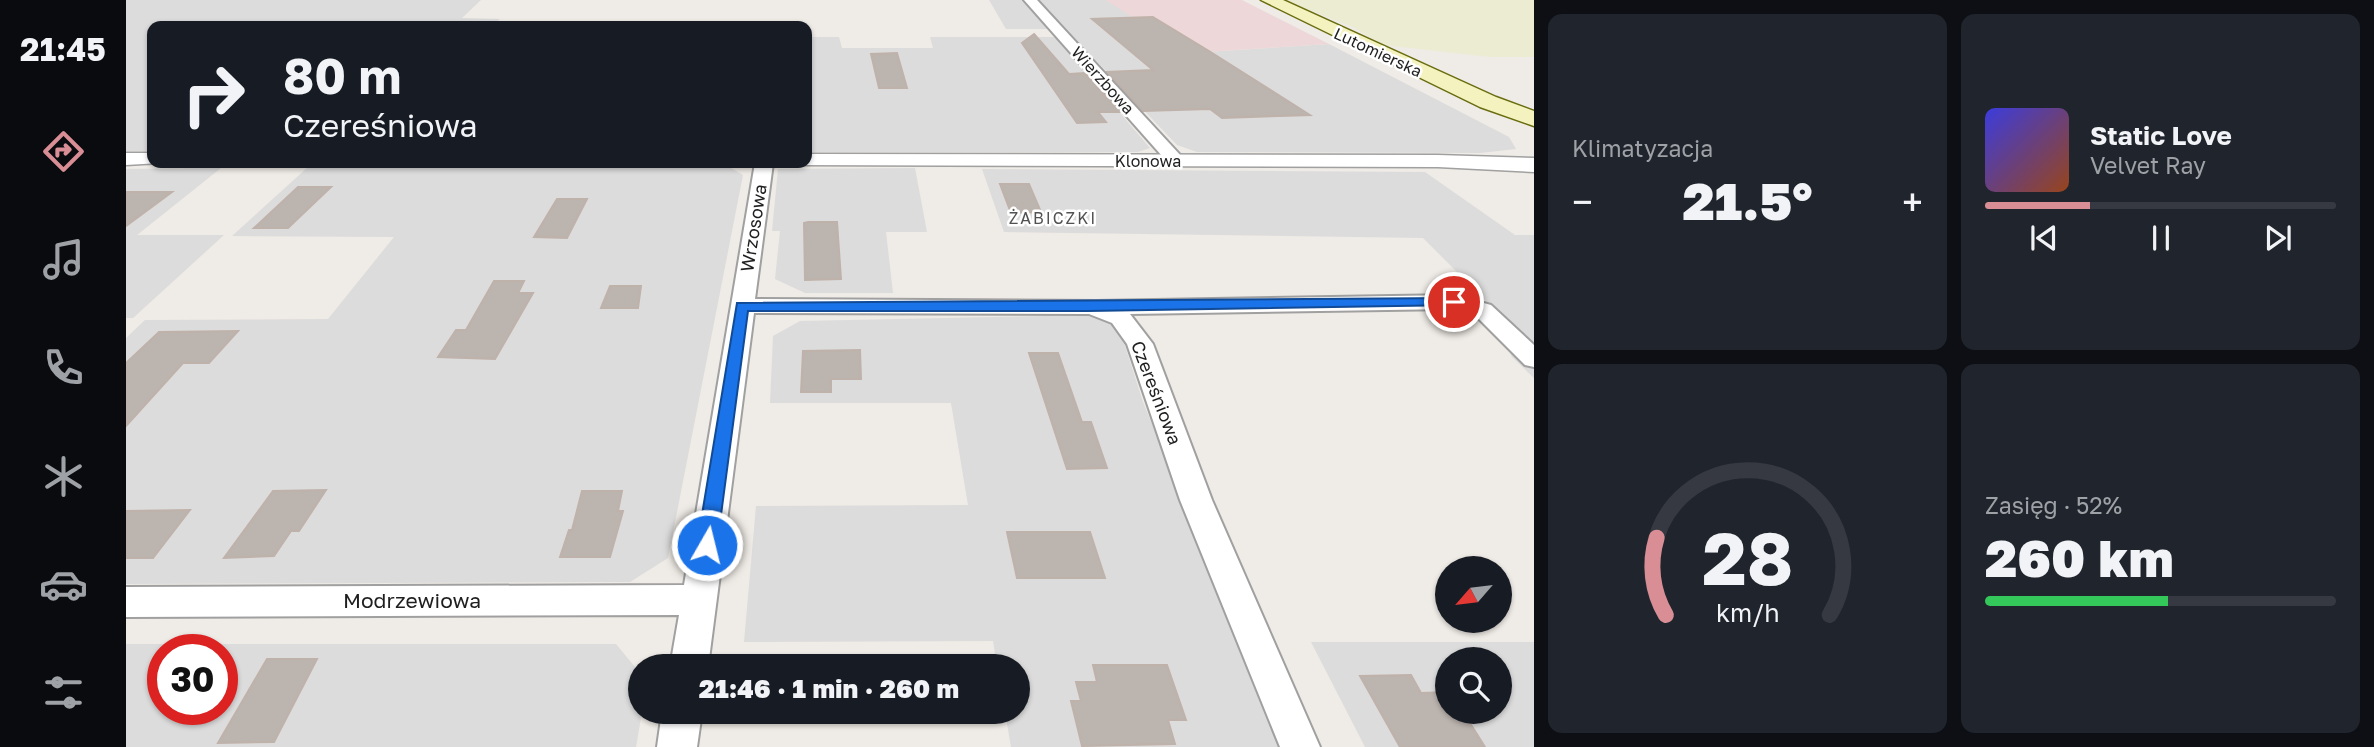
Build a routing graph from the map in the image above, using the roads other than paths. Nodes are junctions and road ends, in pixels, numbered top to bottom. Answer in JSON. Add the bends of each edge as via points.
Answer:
{"nodes":[{"id":1,"x":1030,"y":0,"type":"edge"},
{"id":2,"x":1269,"y":0,"type":"edge"},
{"id":3,"x":1488,"y":102,"type":"junction"},
{"id":4,"x":1534,"y":119,"type":"edge"},
{"id":5,"x":1534,"y":128,"type":"edge"},
{"id":6,"x":1534,"y":155,"type":"edge"},
{"id":7,"x":126,"y":159,"type":"edge"},
{"id":8,"x":147,"y":159,"type":"edge"},
{"id":9,"x":812,"y":160,"type":"edge"},
{"id":10,"x":1176,"y":161,"type":"junction"},
{"id":11,"x":1489,"y":162,"type":"junction"},
{"id":12,"x":1534,"y":165,"type":"edge"},
{"id":13,"x":763,"y":168,"type":"edge"},
{"id":14,"x":742,"y":306,"type":"junction"},
{"id":15,"x":1088,"y":307,"type":"junction"},
{"id":16,"x":1534,"y":359,"type":"edge"},
{"id":17,"x":699,"y":600,"type":"junction"},
{"id":18,"x":126,"y":602,"type":"edge"},
{"id":19,"x":691,"y":654,"type":"edge"},
{"id":20,"x":680,"y":724,"type":"edge"},
{"id":21,"x":677,"y":747,"type":"edge"},
{"id":22,"x":1300,"y":747,"type":"edge"}],
"edges":[{"from":1,"to":10,"type":"street","name":"Wierzbowa"},
{"from":2,"to":3,"type":"main road","name":"Lutomierska"},
{"from":3,"to":4,"type":"main road","name":"Lutomierska"},
{"from":3,"to":5,"type":"main road","name":"Lutomierska"},
{"from":6,"to":11,"type":"street","name":"Klonowa"},
{"from":7,"to":8,"type":"street"},
{"from":9,"to":10,"type":"street","name":"Klonowa"},
{"from":10,"to":11,"type":"street","name":"Klonowa"},
{"from":11,"to":12,"type":"street","name":"Klonowa"},
{"from":13,"to":14,"type":"street","name":"Wrzosowa"},
{"from":14,"to":15,"type":"street","name":"Czereśniowa"},
{"from":14,"to":17,"type":"street","name":"Wrzosowa"},
{"from":15,"to":16,"type":"street","via":[[1454,302],[1483,310]]},
{"from":15,"to":22,"type":"street","name":"Czereśniowa","via":[[1116,313],[1129,324],[1140,344],[1196,500]]},
{"from":17,"to":18,"type":"street","name":"Modrzewiowa"},
{"from":17,"to":19,"type":"street","name":"Wrzosowa"},
{"from":20,"to":21,"type":"street"}]}
